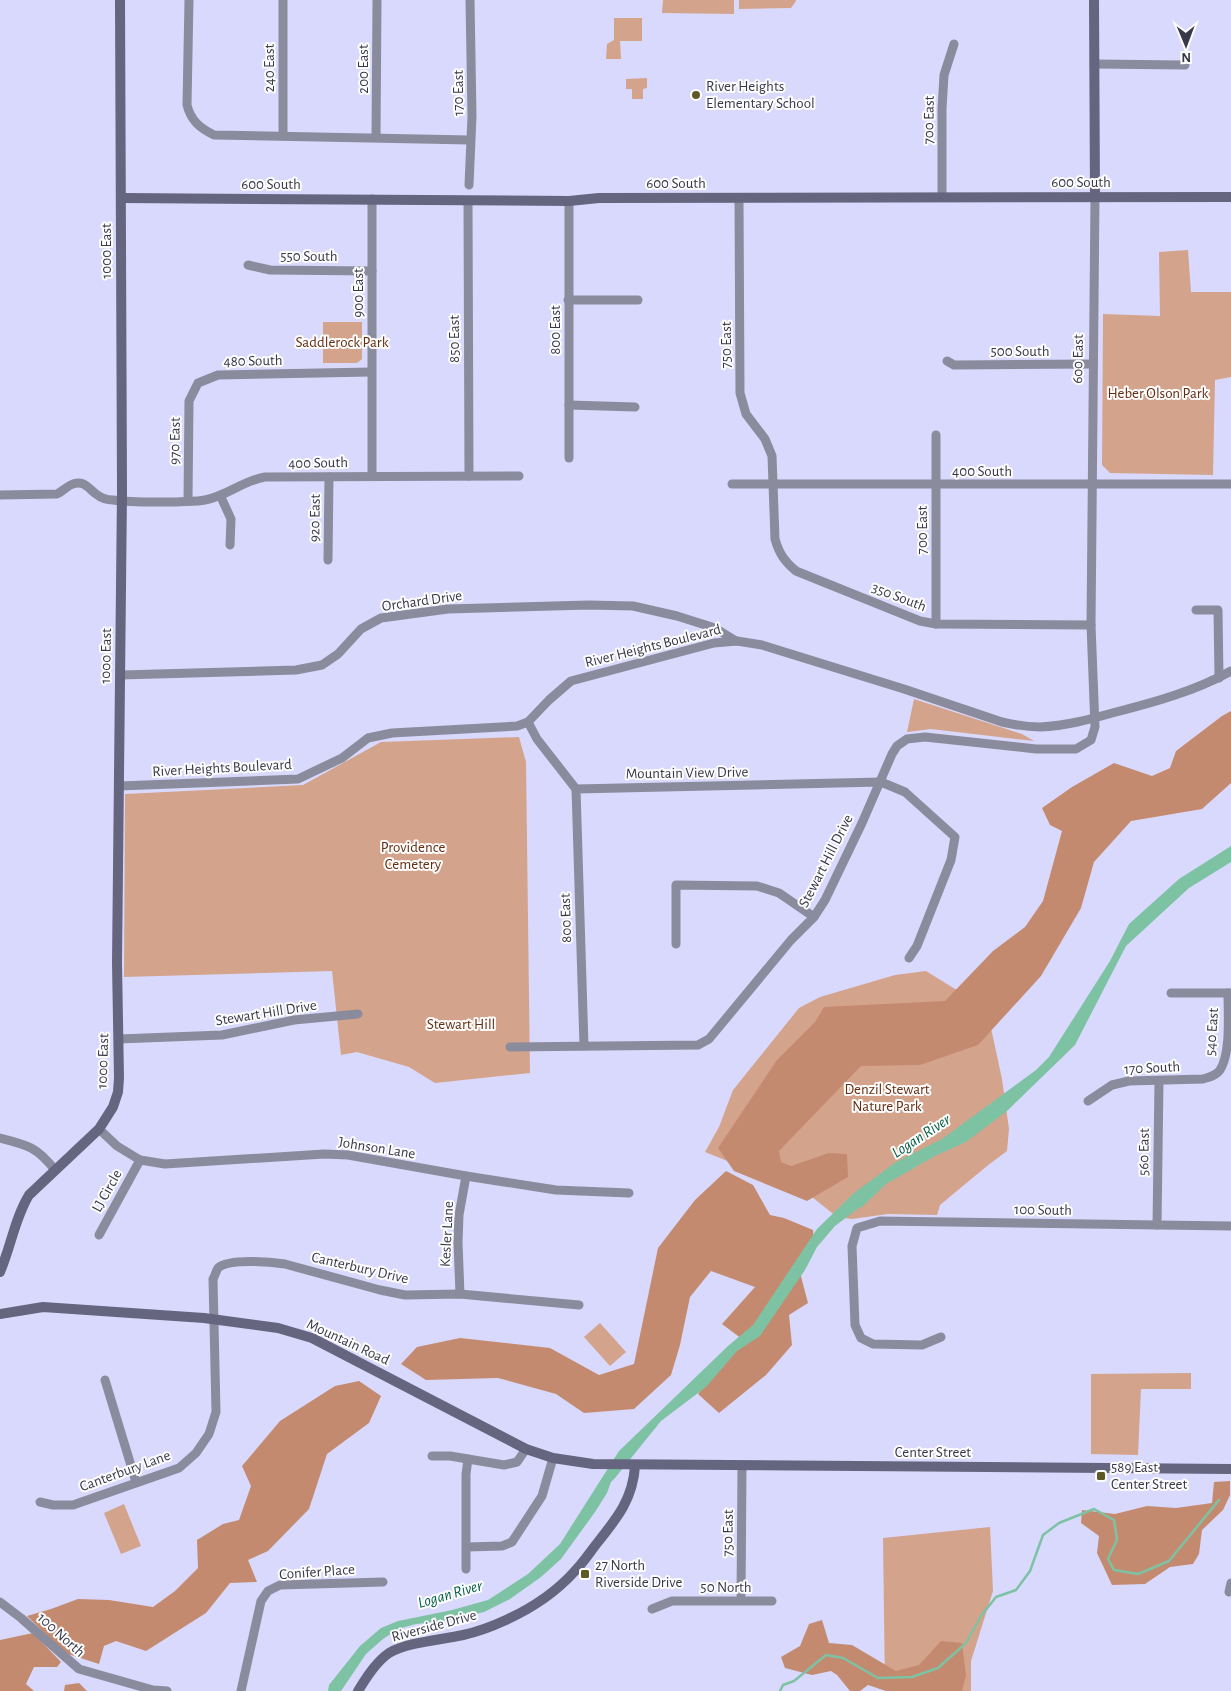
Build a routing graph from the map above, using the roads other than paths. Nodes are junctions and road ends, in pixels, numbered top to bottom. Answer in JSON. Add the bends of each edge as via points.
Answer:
{"nodes":[{"id":1,"x":120,"y":0,"type":"edge"},
{"id":2,"x":189,"y":0,"type":"edge"},
{"id":3,"x":283,"y":0,"type":"edge"},
{"id":4,"x":377,"y":0,"type":"edge"},
{"id":5,"x":470,"y":0,"type":"edge"},
{"id":6,"x":1094,"y":0,"type":"edge"},
{"id":7,"x":954,"y":44,"type":"dead end"},
{"id":8,"x":1094,"y":64,"type":"junction"},
{"id":9,"x":1184,"y":65,"type":"dead end"},
{"id":10,"x":283,"y":136,"type":"junction"},
{"id":11,"x":376,"y":138,"type":"junction"},
{"id":12,"x":470,"y":140,"type":"junction"},
{"id":13,"x":469,"y":185,"type":"dead end"},
{"id":14,"x":942,"y":197,"type":"junction"},
{"id":15,"x":1095,"y":197,"type":"junction"},
{"id":16,"x":1231,"y":197,"type":"edge"},
{"id":17,"x":121,"y":198,"type":"junction"},
{"id":18,"x":739,"y":198,"type":"junction"},
{"id":19,"x":372,"y":199,"type":"junction"},
{"id":20,"x":468,"y":201,"type":"junction"},
{"id":21,"x":569,"y":201,"type":"junction"},
{"id":22,"x":248,"y":265,"type":"dead end"},
{"id":23,"x":372,"y":270,"type":"junction"},
{"id":24,"x":568,"y":300,"type":"junction"},
{"id":25,"x":638,"y":300,"type":"dead end"},
{"id":26,"x":947,"y":361,"type":"dead end"},
{"id":27,"x":1093,"y":364,"type":"junction"},
{"id":28,"x":371,"y":372,"type":"junction"},
{"id":29,"x":198,"y":383,"type":"joint"},
{"id":30,"x":569,"y":405,"type":"junction"},
{"id":31,"x":635,"y":407,"type":"dead end"},
{"id":32,"x":936,"y":435,"type":"dead end"},
{"id":33,"x":569,"y":458,"type":"dead end"},
{"id":34,"x":372,"y":476,"type":"junction"},
{"id":35,"x":469,"y":476,"type":"junction"},
{"id":36,"x":519,"y":476,"type":"dead end"},
{"id":37,"x":329,"y":477,"type":"junction"},
{"id":38,"x":732,"y":484,"type":"dead end"},
{"id":39,"x":774,"y":484,"type":"junction"},
{"id":40,"x":936,"y":484,"type":"junction"},
{"id":41,"x":1231,"y":484,"type":"edge"},
{"id":42,"x":1092,"y":485,"type":"junction"},
{"id":43,"x":0,"y":495,"type":"edge"},
{"id":44,"x":220,"y":495,"type":"junction"},
{"id":45,"x":122,"y":501,"type":"junction"},
{"id":46,"x":188,"y":501,"type":"junction"},
{"id":47,"x":230,"y":545,"type":"dead end"},
{"id":48,"x":328,"y":560,"type":"dead end"},
{"id":49,"x":1196,"y":610,"type":"dead end"},
{"id":50,"x":936,"y":624,"type":"junction"},
{"id":51,"x":1091,"y":625,"type":"junction"},
{"id":52,"x":736,"y":641,"type":"junction"},
{"id":53,"x":1231,"y":671,"type":"edge"},
{"id":54,"x":121,"y":675,"type":"junction"},
{"id":55,"x":1218,"y":678,"type":"junction"},
{"id":56,"x":1095,"y":718,"type":"junction"},
{"id":57,"x":528,"y":722,"type":"junction"},
{"id":58,"x":881,"y":782,"type":"junction"},
{"id":59,"x":119,"y":786,"type":"junction"},
{"id":60,"x":576,"y":789,"type":"junction"},
{"id":61,"x":814,"y":917,"type":"junction"},
{"id":62,"x":676,"y":944,"type":"dead end"},
{"id":63,"x":909,"y":958,"type":"dead end"},
{"id":64,"x":1171,"y":993,"type":"dead end"},
{"id":65,"x":1229,"y":993,"type":"edge"},
{"id":66,"x":358,"y":1014,"type":"dead end"},
{"id":67,"x":119,"y":1039,"type":"junction"},
{"id":68,"x":584,"y":1046,"type":"junction"},
{"id":69,"x":510,"y":1047,"type":"dead end"},
{"id":70,"x":1220,"y":1071,"type":"joint"},
{"id":71,"x":1159,"y":1081,"type":"junction"},
{"id":72,"x":1088,"y":1101,"type":"dead end"},
{"id":73,"x":100,"y":1129,"type":"junction"},
{"id":74,"x":0,"y":1138,"type":"edge"},
{"id":75,"x":140,"y":1160,"type":"junction"},
{"id":76,"x":55,"y":1170,"type":"junction"},
{"id":77,"x":466,"y":1176,"type":"junction"},
{"id":78,"x":629,"y":1193,"type":"dead end"},
{"id":79,"x":1157,"y":1225,"type":"junction"},
{"id":80,"x":1231,"y":1226,"type":"edge"},
{"id":81,"x":99,"y":1235,"type":"dead end"},
{"id":82,"x":0,"y":1272,"type":"edge"},
{"id":83,"x":460,"y":1294,"type":"junction"},
{"id":84,"x":579,"y":1305,"type":"dead end"},
{"id":85,"x":0,"y":1314,"type":"edge"},
{"id":86,"x":213,"y":1320,"type":"junction"},
{"id":87,"x":940,"y":1337,"type":"dead end"},
{"id":88,"x":104,"y":1380,"type":"dead end"},
{"id":89,"x":526,"y":1449,"type":"junction"},
{"id":90,"x":432,"y":1456,"type":"dead end"},
{"id":91,"x":553,"y":1458,"type":"junction"},
{"id":92,"x":468,"y":1459,"type":"junction"},
{"id":93,"x":635,"y":1466,"type":"junction"},
{"id":94,"x":742,"y":1466,"type":"junction"},
{"id":95,"x":1231,"y":1469,"type":"edge"},
{"id":96,"x":136,"y":1482,"type":"junction"},
{"id":97,"x":40,"y":1502,"type":"dead end"},
{"id":98,"x":467,"y":1547,"type":"junction"},
{"id":99,"x":466,"y":1569,"type":"dead end"},
{"id":100,"x":383,"y":1582,"type":"dead end"},
{"id":101,"x":1231,"y":1583,"type":"edge"},
{"id":102,"x":1229,"y":1592,"type":"dead end"},
{"id":103,"x":741,"y":1600,"type":"junction"},
{"id":104,"x":772,"y":1601,"type":"dead end"},
{"id":105,"x":0,"y":1602,"type":"edge"},
{"id":106,"x":652,"y":1609,"type":"dead end"},
{"id":107,"x":152,"y":1690,"type":"edge"},
{"id":108,"x":167,"y":1691,"type":"edge"},
{"id":109,"x":241,"y":1691,"type":"edge"},
{"id":110,"x":358,"y":1691,"type":"edge"}],
"edges":[{"from":1,"to":17,"type":"street","name":"1000 East"},
{"from":2,"to":10,"type":"street","via":[[188,105],[194,122],[214,135]]},
{"from":3,"to":10,"type":"street","name":"240 East"},
{"from":4,"to":11,"type":"street","name":"200 East"},
{"from":5,"to":12,"type":"street","name":"170 East"},
{"from":6,"to":8,"type":"street","name":"600 East"},
{"from":7,"to":14,"type":"street","name":"700 East","via":[[944,75]]},
{"from":8,"to":9,"type":"street"},
{"from":8,"to":15,"type":"street","name":"600 East"},
{"from":10,"to":11,"type":"street"},
{"from":11,"to":12,"type":"street"},
{"from":12,"to":13,"type":"street","name":"170 East"},
{"from":14,"to":15,"type":"street","name":"600 South"},
{"from":14,"to":18,"type":"street","name":"600 South"},
{"from":15,"to":16,"type":"street","name":"600 South"},
{"from":15,"to":27,"type":"street","name":"600 East"},
{"from":17,"to":19,"type":"street","name":"600 South"},
{"from":17,"to":45,"type":"street","name":"1000 East"},
{"from":18,"to":21,"type":"street","name":"600 South"},
{"from":18,"to":39,"type":"street","name":"750 East","via":[[740,393],[746,414],[765,438],[772,456]]},
{"from":19,"to":20,"type":"street","name":"600 South"},
{"from":19,"to":23,"type":"street","name":"900 East"},
{"from":20,"to":21,"type":"street","name":"600 South"},
{"from":20,"to":35,"type":"street","name":"850 East"},
{"from":21,"to":24,"type":"street","name":"800 East"},
{"from":22,"to":23,"type":"street","name":"550 South","via":[[270,270]]},
{"from":23,"to":28,"type":"street","name":"900 East"},
{"from":24,"to":25,"type":"street"},
{"from":24,"to":30,"type":"street","name":"800 East"},
{"from":26,"to":27,"type":"street","name":"500 South","via":[[954,365]]},
{"from":27,"to":42,"type":"street","name":"600 East"},
{"from":28,"to":29,"type":"street","name":"480 South","via":[[218,375]]},
{"from":28,"to":34,"type":"street","name":"900 East"},
{"from":29,"to":46,"type":"street","name":"970 East","via":[[189,401]]},
{"from":30,"to":31,"type":"street"},
{"from":30,"to":33,"type":"street","name":"800 East"},
{"from":32,"to":40,"type":"street","name":"700 East"},
{"from":34,"to":35,"type":"street","name":"400 South"},
{"from":34,"to":37,"type":"street","name":"400 South"},
{"from":35,"to":36,"type":"street","name":"400 South"},
{"from":37,"to":44,"type":"street","name":"400 South","via":[[254,479]]},
{"from":37,"to":48,"type":"street","name":"920 East"},
{"from":38,"to":39,"type":"street","name":"400 South"},
{"from":39,"to":40,"type":"street","name":"400 South"},
{"from":39,"to":50,"type":"street","name":"350 South","via":[[775,539],[786,562],[796,570],[920,621]]},
{"from":40,"to":42,"type":"street","name":"400 South"},
{"from":40,"to":50,"type":"street","name":"700 East"},
{"from":41,"to":42,"type":"street","name":"400 South"},
{"from":42,"to":51,"type":"street","name":"600 East"},
{"from":43,"to":45,"type":"street","name":"400 South","via":[[57,494],[74,483],[80,483],[103,498]]},
{"from":44,"to":46,"type":"street","name":"400 South"},
{"from":44,"to":47,"type":"street","via":[[231,519]]},
{"from":45,"to":46,"type":"street","name":"400 South"},
{"from":45,"to":54,"type":"street","name":"1000 East"},
{"from":49,"to":55,"type":"street","via":[[1218,610]]},
{"from":50,"to":51,"type":"street","name":"350 South"},
{"from":51,"to":56,"type":"street","name":"600 East"},
{"from":52,"to":54,"type":"street","name":"Orchard Drive","via":[[715,628],[633,606],[448,609],[381,618],[361,629],[338,654],[322,664],[296,670]]},
{"from":52,"to":56,"type":"street","name":"River Heights Boulevard","via":[[770,647],[1011,724],[1057,726]]},
{"from":52,"to":57,"type":"street","name":"River Heights Boulevard","via":[[714,643],[571,681]]},
{"from":53,"to":55,"type":"street","name":"River Heights Boulevard"},
{"from":54,"to":59,"type":"street","name":"1000 East"},
{"from":55,"to":56,"type":"street","name":"River Heights Boulevard","via":[[1165,700]]},
{"from":56,"to":58,"type":"street","name":"Stewart Hill Drive","via":[[1091,740],[1076,749],[1036,749],[925,737],[906,739],[897,746]]},
{"from":57,"to":59,"type":"street","name":"River Heights Boulevard","via":[[517,726],[392,733],[368,738],[342,758],[298,779]]},
{"from":57,"to":60,"type":"street"},
{"from":58,"to":60,"type":"street","name":"Mountain View Drive"},
{"from":58,"to":61,"type":"street","name":"Stewart Hill Drive"},
{"from":58,"to":63,"type":"street","via":[[905,792],[955,837],[951,860],[917,946]]},
{"from":59,"to":67,"type":"street","name":"1000 East"},
{"from":60,"to":68,"type":"street","name":"800 East"},
{"from":61,"to":62,"type":"street","via":[[779,893],[757,886],[676,885]]},
{"from":61,"to":68,"type":"street","name":"Stewart Hill Drive","via":[[709,1039],[698,1045]]},
{"from":64,"to":65,"type":"street"},
{"from":65,"to":70,"type":"street","name":"540 East","via":[[1228,1044]]},
{"from":66,"to":67,"type":"street","name":"Stewart Hill Drive","via":[[294,1020],[222,1036]]},
{"from":67,"to":73,"type":"street","name":"1000 East","via":[[118,1092]]},
{"from":68,"to":69,"type":"street","name":"Stewart Hill Drive"},
{"from":70,"to":71,"type":"street","name":"170 South","via":[[1203,1079]]},
{"from":71,"to":72,"type":"street","name":"170 South","via":[[1129,1081],[1112,1085]]},
{"from":71,"to":79,"type":"street","name":"560 East"},
{"from":73,"to":75,"type":"street","name":"Johnson Lane","via":[[117,1146]]},
{"from":73,"to":76,"type":"street","name":"1000 East"},
{"from":74,"to":76,"type":"street","via":[[30,1146]]},
{"from":75,"to":77,"type":"street","name":"Johnson Lane","via":[[165,1164],[348,1155]]},
{"from":75,"to":81,"type":"street","name":"LJ Circle"},
{"from":76,"to":82,"type":"street","name":"1000 East","via":[[29,1195],[21,1208]]},
{"from":77,"to":78,"type":"street","name":"Johnson Lane","via":[[556,1190]]},
{"from":77,"to":83,"type":"street","name":"Kesler Lane","via":[[458,1242]]},
{"from":79,"to":80,"type":"street","name":"100 South"},
{"from":79,"to":87,"type":"street","name":"100 South","via":[[880,1221],[857,1228],[852,1246],[855,1325],[861,1338],[873,1344],[922,1345]]},
{"from":83,"to":84,"type":"street","name":"Canterbury Drive"},
{"from":83,"to":86,"type":"street","name":"Canterbury Drive","via":[[405,1295],[285,1264],[229,1263],[218,1268],[213,1279]]},
{"from":85,"to":86,"type":"street","name":"Mountain Road","via":[[43,1307]]},
{"from":86,"to":89,"type":"street","name":"Mountain Road","via":[[278,1328],[312,1338]]},
{"from":86,"to":96,"type":"street","name":"Canterbury Lane","via":[[216,1412],[209,1434],[196,1453],[178,1468]]},
{"from":88,"to":96,"type":"street"},
{"from":89,"to":91,"type":"street","name":"Mountain Road"},
{"from":89,"to":92,"type":"street","via":[[517,1462],[504,1465]]},
{"from":90,"to":92,"type":"street"},
{"from":91,"to":93,"type":"street","name":"Mountain Road"},
{"from":91,"to":98,"type":"street","via":[[542,1496],[512,1542],[502,1546]]},
{"from":92,"to":98,"type":"street"},
{"from":93,"to":94,"type":"street","name":"Center Street"},
{"from":93,"to":110,"type":"street","name":"Riverside Drive","via":[[627,1502],[574,1572],[555,1590],[506,1620],[465,1635],[401,1648],[389,1654],[368,1674]]},
{"from":94,"to":95,"type":"street","name":"Center Street"},
{"from":94,"to":103,"type":"street","name":"750 East"},
{"from":96,"to":97,"type":"street","name":"Canterbury Lane","via":[[73,1504]]},
{"from":98,"to":99,"type":"street"},
{"from":100,"to":109,"type":"street","name":"Conifer Place","via":[[280,1585],[268,1591],[261,1602]]},
{"from":101,"to":102,"type":"street"},
{"from":103,"to":104,"type":"street","name":"50 North"},
{"from":103,"to":106,"type":"street","name":"50 North","via":[[672,1601]]},
{"from":105,"to":107,"type":"street","name":"100 North","via":[[79,1669]]},
{"from":107,"to":108,"type":"street","name":"100 North"}]}
